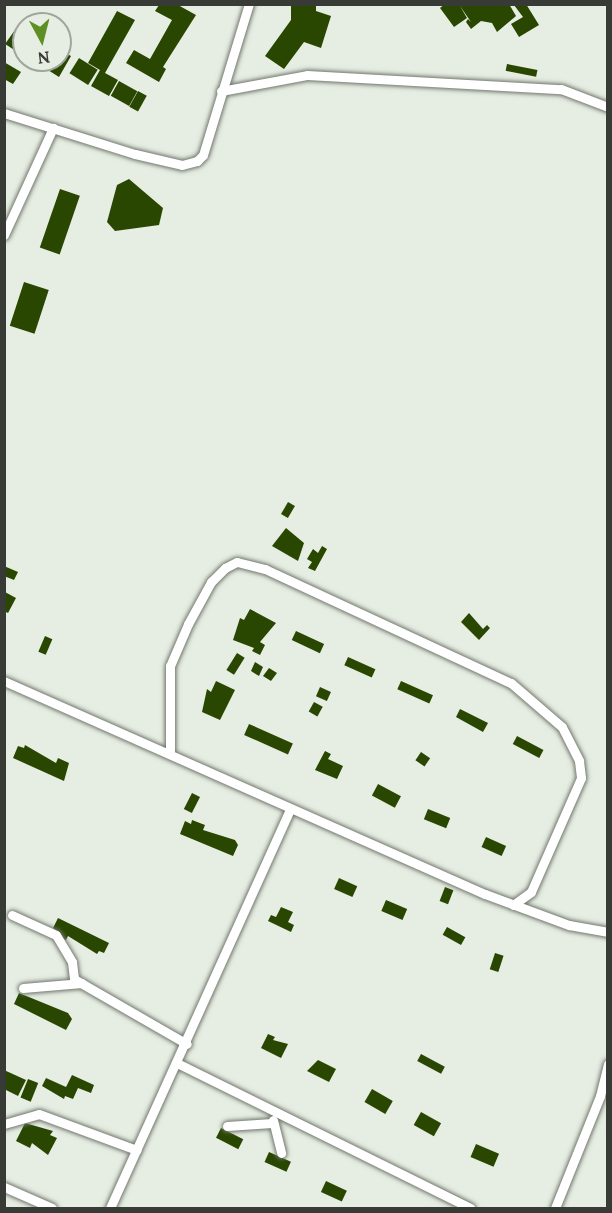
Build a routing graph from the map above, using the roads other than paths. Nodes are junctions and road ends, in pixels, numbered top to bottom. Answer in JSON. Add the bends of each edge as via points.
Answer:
{"nodes":[{"id":1,"x":249,"y":4,"type":"edge"},
{"id":2,"x":221,"y":91,"type":"junction"},
{"id":3,"x":608,"y":106,"type":"edge"},
{"id":4,"x":4,"y":113,"type":"edge"},
{"id":5,"x":53,"y":128,"type":"junction"},
{"id":6,"x":4,"y":235,"type":"edge"},
{"id":7,"x":4,"y":681,"type":"edge"},
{"id":8,"x":170,"y":754,"type":"junction"},
{"id":9,"x":290,"y":810,"type":"junction"},
{"id":10,"x":513,"y":905,"type":"junction"},
{"id":11,"x":12,"y":915,"type":"dead end"},
{"id":12,"x":608,"y":932,"type":"edge"},
{"id":13,"x":82,"y":983,"type":"junction"},
{"id":14,"x":23,"y":988,"type":"dead end"},
{"id":15,"x":187,"y":1044,"type":"junction"},
{"id":16,"x":179,"y":1064,"type":"junction"},
{"id":17,"x":608,"y":1064,"type":"edge"},
{"id":18,"x":274,"y":1111,"type":"junction"},
{"id":19,"x":272,"y":1123,"type":"junction"},
{"id":20,"x":4,"y":1124,"type":"edge"},
{"id":21,"x":227,"y":1126,"type":"dead end"},
{"id":22,"x":137,"y":1150,"type":"junction"},
{"id":23,"x":281,"y":1153,"type":"dead end"},
{"id":24,"x":4,"y":1187,"type":"edge"},
{"id":25,"x":52,"y":1209,"type":"edge"},
{"id":26,"x":110,"y":1209,"type":"edge"},
{"id":27,"x":470,"y":1209,"type":"edge"},
{"id":28,"x":555,"y":1209,"type":"edge"}],
"edges":[{"from":1,"to":2,"type":"street"},
{"from":2,"to":3,"type":"street","via":[[307,75],[561,89]]},
{"from":2,"to":5,"type":"street","via":[[203,155],[182,165]]},
{"from":4,"to":5,"type":"street"},
{"from":5,"to":6,"type":"street"},
{"from":7,"to":8,"type":"street"},
{"from":8,"to":9,"type":"street"},
{"from":8,"to":10,"type":"street","via":[[170,666],[188,624],[211,582],[225,568],[237,562],[265,568],[511,683],[562,727],[579,761],[581,778],[531,892]]},
{"from":9,"to":10,"type":"street"},
{"from":9,"to":15,"type":"street"},
{"from":10,"to":12,"type":"street","via":[[569,925]]},
{"from":11,"to":13,"type":"street","via":[[44,926],[56,935],[72,962],[74,979]]},
{"from":13,"to":14,"type":"street"},
{"from":13,"to":15,"type":"street"},
{"from":15,"to":16,"type":"street"},
{"from":16,"to":18,"type":"street"},
{"from":16,"to":22,"type":"street"},
{"from":17,"to":28,"type":"street","via":[[600,1096]]},
{"from":18,"to":19,"type":"street"},
{"from":18,"to":27,"type":"street"},
{"from":19,"to":21,"type":"street"},
{"from":19,"to":23,"type":"street"},
{"from":20,"to":22,"type":"street","via":[[39,1114]]},
{"from":22,"to":26,"type":"street"},
{"from":24,"to":25,"type":"street"}]}
